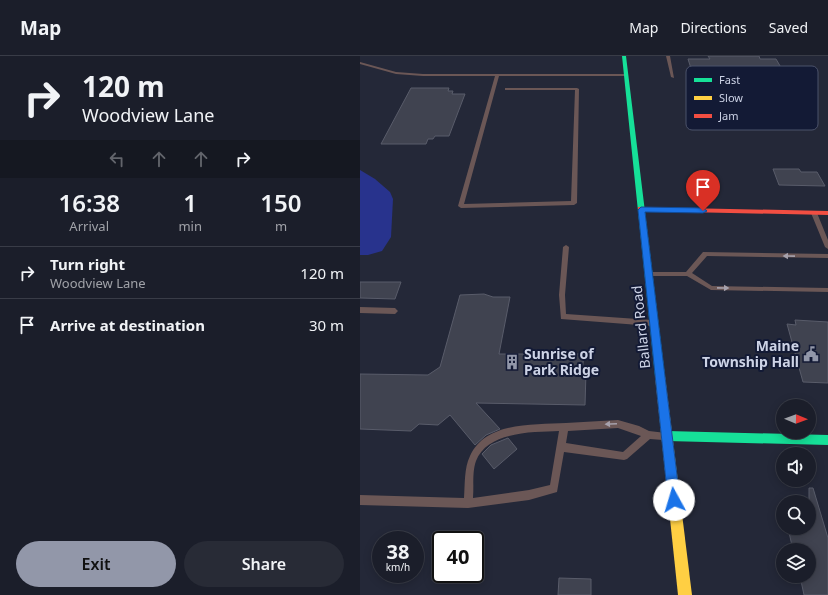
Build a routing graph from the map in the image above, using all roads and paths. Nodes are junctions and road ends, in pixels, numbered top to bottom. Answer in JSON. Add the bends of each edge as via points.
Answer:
{"nodes":[{"id":1,"x":624,"y":56,"type":"edge"},
{"id":2,"x":668,"y":56,"type":"edge"},
{"id":3,"x":360,"y":63,"type":"edge"},
{"id":4,"x":497,"y":75,"type":"junction"},
{"id":5,"x":626,"y":75,"type":"junction"},
{"id":6,"x":673,"y":77,"type":"dead end"},
{"id":7,"x":506,"y":89,"type":"dead end"},
{"id":8,"x":641,"y":210,"type":"junction"},
{"id":9,"x":814,"y":212,"type":"junction"},
{"id":10,"x":828,"y":213,"type":"edge"},
{"id":11,"x":566,"y":247,"type":"dead end"},
{"id":12,"x":828,"y":247,"type":"edge"},
{"id":13,"x":828,"y":256,"type":"edge"},
{"id":14,"x":649,"y":274,"type":"junction"},
{"id":15,"x":688,"y":274,"type":"junction"},
{"id":16,"x":828,"y":290,"type":"edge"},
{"id":17,"x":360,"y":310,"type":"edge"},
{"id":18,"x":395,"y":311,"type":"dead end"},
{"id":19,"x":654,"y":324,"type":"junction"},
{"id":20,"x":564,"y":426,"type":"junction"},
{"id":21,"x":648,"y":435,"type":"junction"},
{"id":22,"x":667,"y":436,"type":"junction"},
{"id":23,"x":828,"y":440,"type":"edge"},
{"id":24,"x":562,"y":447,"type":"junction"},
{"id":25,"x":360,"y":500,"type":"edge"},
{"id":26,"x":468,"y":503,"type":"junction"},
{"id":27,"x":685,"y":595,"type":"edge"}],
"edges":[{"from":1,"to":5,"type":"street","name":"Ballard Road"},
{"from":2,"to":6,"type":"lane"},
{"from":3,"to":4,"type":"lane","via":[[396,73]]},
{"from":4,"to":5,"type":"lane"},
{"from":4,"to":7,"type":"lane","via":[[461,206],[574,204],[577,89]]},
{"from":5,"to":8,"type":"street","name":"Ballard Road"},
{"from":8,"to":9,"type":"street"},
{"from":8,"to":14,"type":"street","name":"Ballard Road"},
{"from":9,"to":10,"type":"street"},
{"from":9,"to":12,"type":"lane"},
{"from":11,"to":19,"type":"lane","via":[[562,295],[564,317]]},
{"from":13,"to":15,"type":"lane","one_way":true,"via":[[705,254]]},
{"from":14,"to":15,"type":"lane"},
{"from":14,"to":19,"type":"street","name":"Ballard Road"},
{"from":15,"to":16,"type":"lane","one_way":true,"via":[[710,288]]},
{"from":17,"to":18,"type":"lane"},
{"from":19,"to":22,"type":"street","name":"Ballard Road"},
{"from":21,"to":20,"type":"lane","one_way":true,"via":[[618,424]]},
{"from":20,"to":24,"type":"lane"},
{"from":20,"to":26,"type":"lane","via":[[512,430],[486,441],[473,458]]},
{"from":21,"to":22,"type":"lane"},
{"from":21,"to":24,"type":"lane","via":[[624,456]]},
{"from":22,"to":23,"type":"street"},
{"from":22,"to":27,"type":"street","name":"Ballard Road"},
{"from":24,"to":26,"type":"lane","via":[[554,489],[529,496]]},
{"from":25,"to":26,"type":"lane"}]}
